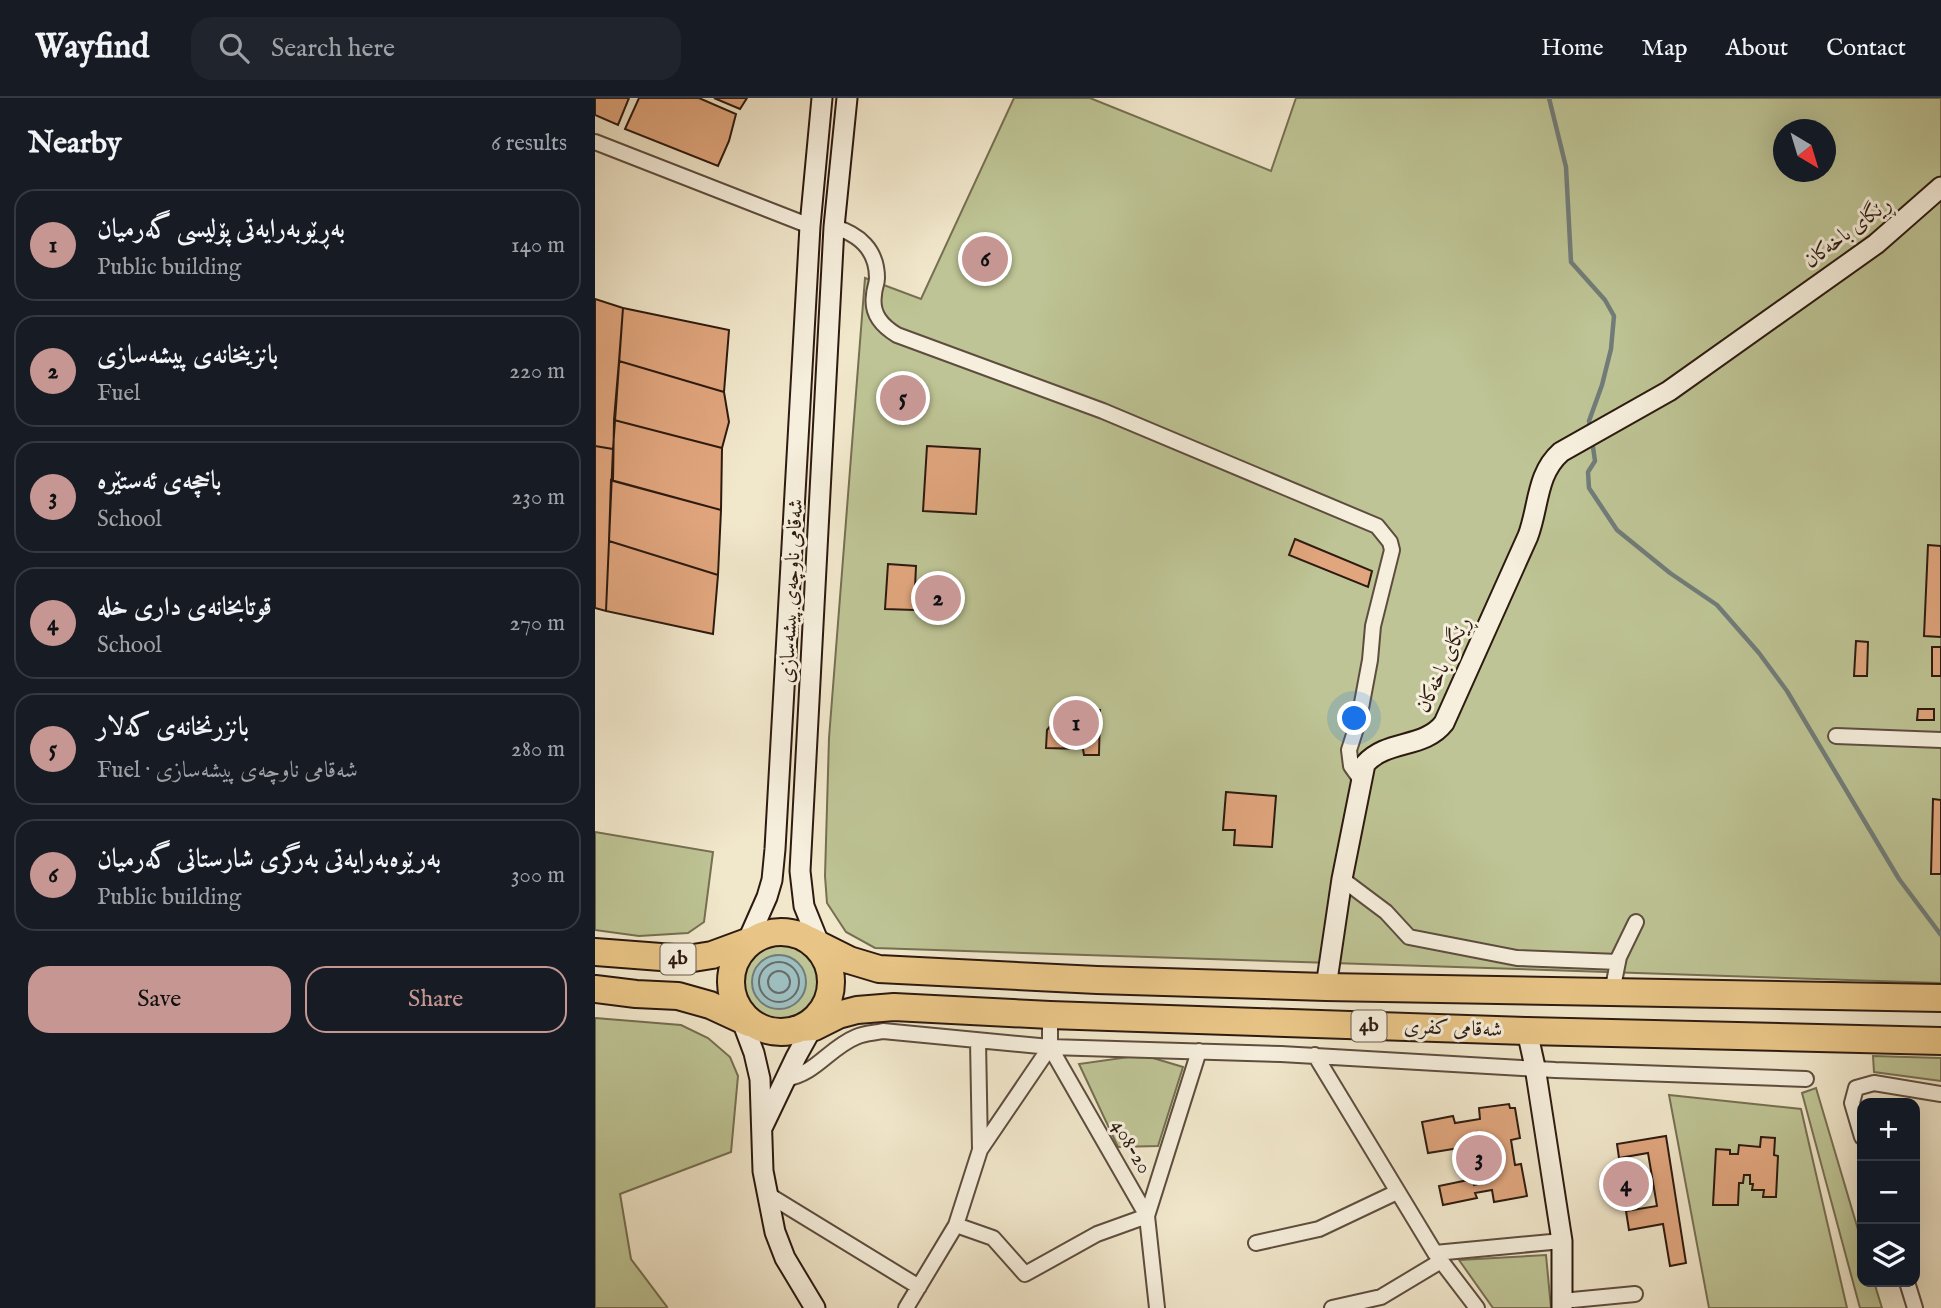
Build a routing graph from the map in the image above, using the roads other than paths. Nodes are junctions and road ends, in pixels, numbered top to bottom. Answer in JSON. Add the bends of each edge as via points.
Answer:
{"nodes":[{"id":1,"x":821,"y":98,"type":"edge"},
{"id":2,"x":847,"y":98,"type":"edge"},
{"id":3,"x":595,"y":142,"type":"edge"},
{"id":4,"x":1941,"y":187,"type":"edge"},
{"id":5,"x":810,"y":226,"type":"junction"},
{"id":6,"x":834,"y":227,"type":"junction"},
{"id":7,"x":1836,"y":736,"type":"dead end"},
{"id":8,"x":1941,"y":740,"type":"edge"},
{"id":9,"x":1361,"y":780,"type":"junction"},
{"id":10,"x":1342,"y":879,"type":"junction"},
{"id":11,"x":1636,"y":922,"type":"dead end"},
{"id":12,"x":749,"y":943,"type":"junction"},
{"id":13,"x":817,"y":946,"type":"junction"},
{"id":14,"x":595,"y":953,"type":"edge"},
{"id":15,"x":1618,"y":962,"type":"junction"},
{"id":16,"x":1326,"y":987,"type":"junction"},
{"id":17,"x":595,"y":989,"type":"edge"},
{"id":18,"x":1612,"y":992,"type":"junction"},
{"id":19,"x":1941,"y":998,"type":"edge"},
{"id":20,"x":1050,"y":1014,"type":"junction"},
{"id":21,"x":743,"y":1017,"type":"junction"},
{"id":22,"x":811,"y":1024,"type":"junction"},
{"id":23,"x":1527,"y":1031,"type":"junction"},
{"id":24,"x":978,"y":1041,"type":"junction"},
{"id":25,"x":1941,"y":1041,"type":"edge"},
{"id":26,"x":1050,"y":1047,"type":"junction"},
{"id":27,"x":1199,"y":1051,"type":"junction"},
{"id":28,"x":1315,"y":1055,"type":"junction"},
{"id":29,"x":1535,"y":1067,"type":"junction"},
{"id":30,"x":785,"y":1079,"type":"junction"},
{"id":31,"x":1806,"y":1079,"type":"dead end"},
{"id":32,"x":1941,"y":1094,"type":"edge"},
{"id":33,"x":1857,"y":1120,"type":"edge"},
{"id":34,"x":762,"y":1127,"type":"junction"},
{"id":35,"x":980,"y":1150,"type":"junction"},
{"id":36,"x":1397,"y":1192,"type":"junction"},
{"id":37,"x":767,"y":1194,"type":"junction"},
{"id":38,"x":1147,"y":1216,"type":"junction"},
{"id":39,"x":955,"y":1225,"type":"junction"},
{"id":40,"x":1562,"y":1241,"type":"junction"},
{"id":41,"x":1256,"y":1243,"type":"dead end"},
{"id":42,"x":1438,"y":1257,"type":"junction"},
{"id":43,"x":919,"y":1287,"type":"junction"},
{"id":44,"x":1909,"y":1287,"type":"edge"},
{"id":45,"x":1635,"y":1294,"type":"dead end"},
{"id":46,"x":1562,"y":1305,"type":"edge"},
{"id":47,"x":815,"y":1308,"type":"edge"},
{"id":48,"x":906,"y":1308,"type":"edge"},
{"id":49,"x":1157,"y":1308,"type":"edge"},
{"id":50,"x":1332,"y":1308,"type":"edge"},
{"id":51,"x":1477,"y":1308,"type":"edge"},
{"id":52,"x":1915,"y":1308,"type":"edge"}],
"edges":[{"from":1,"to":5,"type":"main road","name":"شەقامی ناوچەی پیشەسازی"},
{"from":2,"to":6,"type":"main road","name":"شەقامی ناوچەی پیشەسازی"},
{"from":3,"to":5,"type":"street"},
{"from":4,"to":9,"type":"main road","name":"ڕێگای باخەکان","via":[[1865,252],[1669,391],[1561,452],[1546,469],[1528,536],[1444,723],[1427,738],[1373,755]]},
{"from":5,"to":6,"type":"main road"},
{"from":5,"to":12,"type":"main road","name":"شەقامی ناوچەی پیشەسازی","via":[[775,849],[772,880]]},
{"from":6,"to":9,"type":"street","via":[[852,232],[867,246],[877,278],[876,314],[884,327],[897,335],[1103,411],[1384,532],[1391,560],[1373,625],[1365,690],[1349,750],[1351,766]]},
{"from":6,"to":13,"type":"main road","name":"شەقامی ناوچەی پیشەسازی","via":[[800,871],[804,906]]},
{"from":7,"to":8,"type":"street"},
{"from":9,"to":10,"type":"main road","name":"ڕێگای باخەکان"},
{"from":10,"to":15,"type":"street","via":[[1386,912],[1409,937],[1517,958]]},
{"from":10,"to":16,"type":"main road","name":"ڕێگای باخەکان"},
{"from":11,"to":15,"type":"street"},
{"from":12,"to":13,"type":"highway","via":[[789,932]]},
{"from":12,"to":14,"type":"highway","number":"4b","via":[[687,959]]},
{"from":12,"to":21,"type":"highway","via":[[731,977],[731,992]]},
{"from":13,"to":16,"type":"highway","name":"شەقامی کفری","number":"4b","via":[[879,969]]},
{"from":13,"to":22,"type":"highway","via":[[831,978],[826,1004]]},
{"from":15,"to":18,"type":"street"},
{"from":16,"to":18,"type":"highway","name":"شەقامی کفری","number":"4b"},
{"from":17,"to":21,"type":"highway","number":"4b","via":[[678,996]]},
{"from":18,"to":19,"type":"highway","name":"شەقامی کفری","number":"4b"},
{"from":20,"to":22,"type":"highway","name":"شەقامی کفری","number":"4b","via":[[875,1007]]},
{"from":20,"to":23,"type":"highway","name":"شەقامی کفری","number":"4b"},
{"from":20,"to":26,"type":"street","name":"408-20"},
{"from":21,"to":22,"type":"highway","via":[[776,1032]]},
{"from":21,"to":34,"type":"main road","via":[[757,1066]]},
{"from":22,"to":30,"type":"main road"},
{"from":23,"to":25,"type":"highway","name":"شەقامی کفری","number":"4b"},
{"from":23,"to":29,"type":"main road"},
{"from":24,"to":26,"type":"street"},
{"from":24,"to":30,"type":"street","via":[[883,1031],[857,1036],[807,1072]]},
{"from":24,"to":35,"type":"street"},
{"from":26,"to":27,"type":"street"},
{"from":26,"to":35,"type":"street"},
{"from":26,"to":38,"type":"street","name":"408-20"},
{"from":27,"to":28,"type":"street"},
{"from":27,"to":38,"type":"street"},
{"from":28,"to":29,"type":"street"},
{"from":28,"to":36,"type":"street"},
{"from":29,"to":31,"type":"street"},
{"from":29,"to":40,"type":"main road"},
{"from":30,"to":34,"type":"main road"},
{"from":32,"to":33,"type":"street","via":[[1874,1083],[1856,1088],[1852,1103]]},
{"from":34,"to":37,"type":"main road"},
{"from":35,"to":39,"type":"street"},
{"from":36,"to":41,"type":"street","via":[[1319,1229]]},
{"from":36,"to":42,"type":"street"},
{"from":37,"to":43,"type":"street"},
{"from":37,"to":47,"type":"main road","via":[[785,1258]]},
{"from":38,"to":39,"type":"street","via":[[1097,1234],[1025,1274],[993,1238]]},
{"from":38,"to":49,"type":"street","name":"408-20"},
{"from":39,"to":43,"type":"street"},
{"from":40,"to":42,"type":"street"},
{"from":40,"to":46,"type":"main road"},
{"from":42,"to":50,"type":"street","via":[[1381,1297]]},
{"from":42,"to":51,"type":"street"},
{"from":43,"to":48,"type":"street"},
{"from":44,"to":52,"type":"street"},
{"from":45,"to":46,"type":"street"}]}
